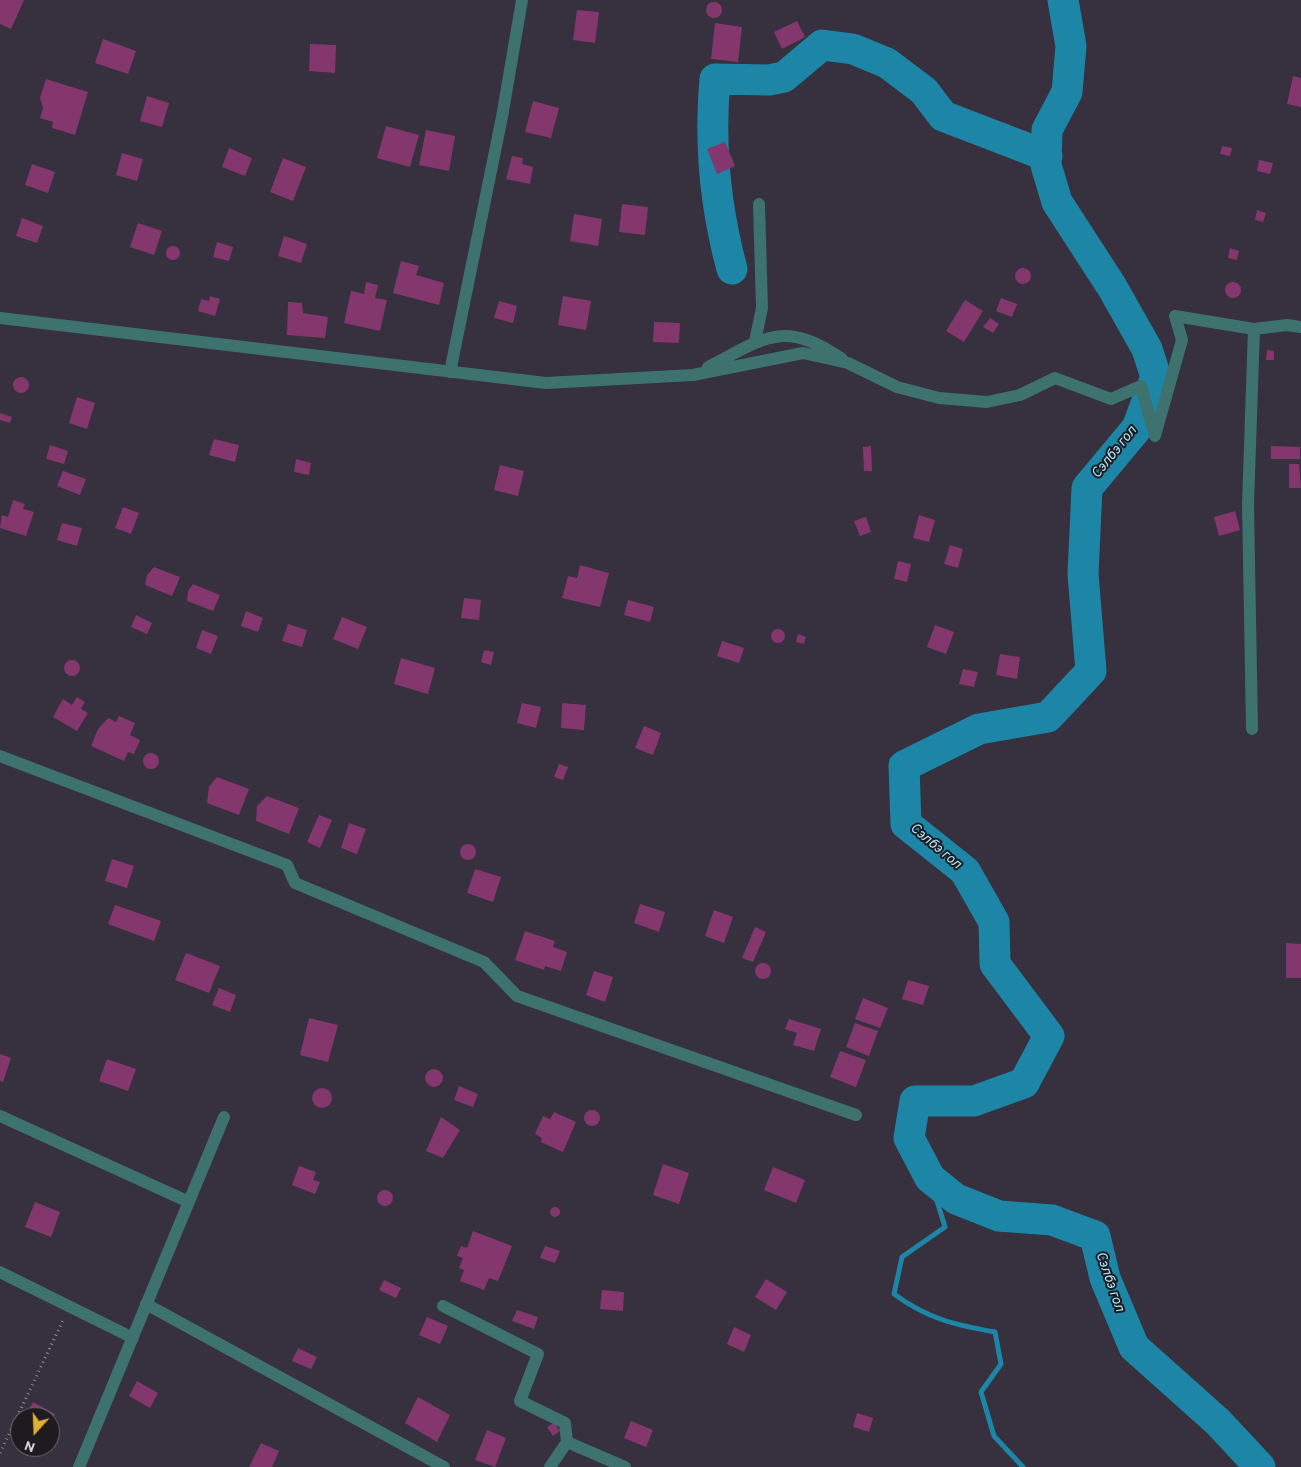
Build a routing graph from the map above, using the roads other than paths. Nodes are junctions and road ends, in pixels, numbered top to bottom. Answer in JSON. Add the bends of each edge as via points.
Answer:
{"nodes":[{"id":1,"x":522,"y":0,"type":"edge"},
{"id":2,"x":759,"y":204,"type":"dead end"},
{"id":3,"x":0,"y":318,"type":"edge"},
{"id":4,"x":1301,"y":327,"type":"edge"},
{"id":5,"x":1254,"y":328,"type":"junction"},
{"id":6,"x":755,"y":341,"type":"junction"},
{"id":7,"x":848,"y":364,"type":"junction"},
{"id":8,"x":450,"y":372,"type":"junction"},
{"id":9,"x":694,"y":375,"type":"junction"},
{"id":10,"x":1252,"y":729,"type":"dead end"},
{"id":11,"x":0,"y":756,"type":"edge"},
{"id":12,"x":856,"y":1115,"type":"dead end"},
{"id":13,"x":0,"y":1116,"type":"edge"},
{"id":14,"x":224,"y":1116,"type":"dead end"},
{"id":15,"x":189,"y":1202,"type":"junction"},
{"id":16,"x":0,"y":1272,"type":"edge"},
{"id":17,"x":146,"y":1304,"type":"junction"},
{"id":18,"x":443,"y":1306,"type":"dead end"},
{"id":19,"x":133,"y":1338,"type":"junction"},
{"id":20,"x":567,"y":1442,"type":"junction"},
{"id":21,"x":79,"y":1467,"type":"edge"},
{"id":22,"x":444,"y":1467,"type":"edge"},
{"id":23,"x":550,"y":1467,"type":"edge"},
{"id":24,"x":625,"y":1467,"type":"edge"}],
"edges":[{"from":1,"to":8,"type":"street","via":[[502,118]]},
{"from":2,"to":6,"type":"street","via":[[762,308]]},
{"from":3,"to":8,"type":"street"},
{"from":4,"to":5,"type":"street"},
{"from":5,"to":7,"type":"street","via":[[1175,316],[1182,340],[1155,436],[1140,386],[1111,398],[1056,378],[1020,395],[987,402],[939,398],[897,387]]},
{"from":5,"to":10,"type":"street","via":[[1248,504]]},
{"from":6,"to":7,"type":"street","via":[[776,336],[798,338],[821,344]]},
{"from":6,"to":9,"type":"street"},
{"from":7,"to":9,"type":"street","via":[[803,353]]},
{"from":8,"to":9,"type":"street","via":[[546,384]]},
{"from":11,"to":12,"type":"street","via":[[287,866],[294,883],[484,962],[518,996]]},
{"from":13,"to":15,"type":"street"},
{"from":14,"to":15,"type":"street"},
{"from":15,"to":17,"type":"street"},
{"from":16,"to":19,"type":"street"},
{"from":17,"to":19,"type":"street"},
{"from":17,"to":22,"type":"street"},
{"from":18,"to":20,"type":"street","via":[[538,1354],[520,1401],[565,1423]]},
{"from":19,"to":21,"type":"street"},
{"from":20,"to":23,"type":"street"},
{"from":20,"to":24,"type":"street"}]}
